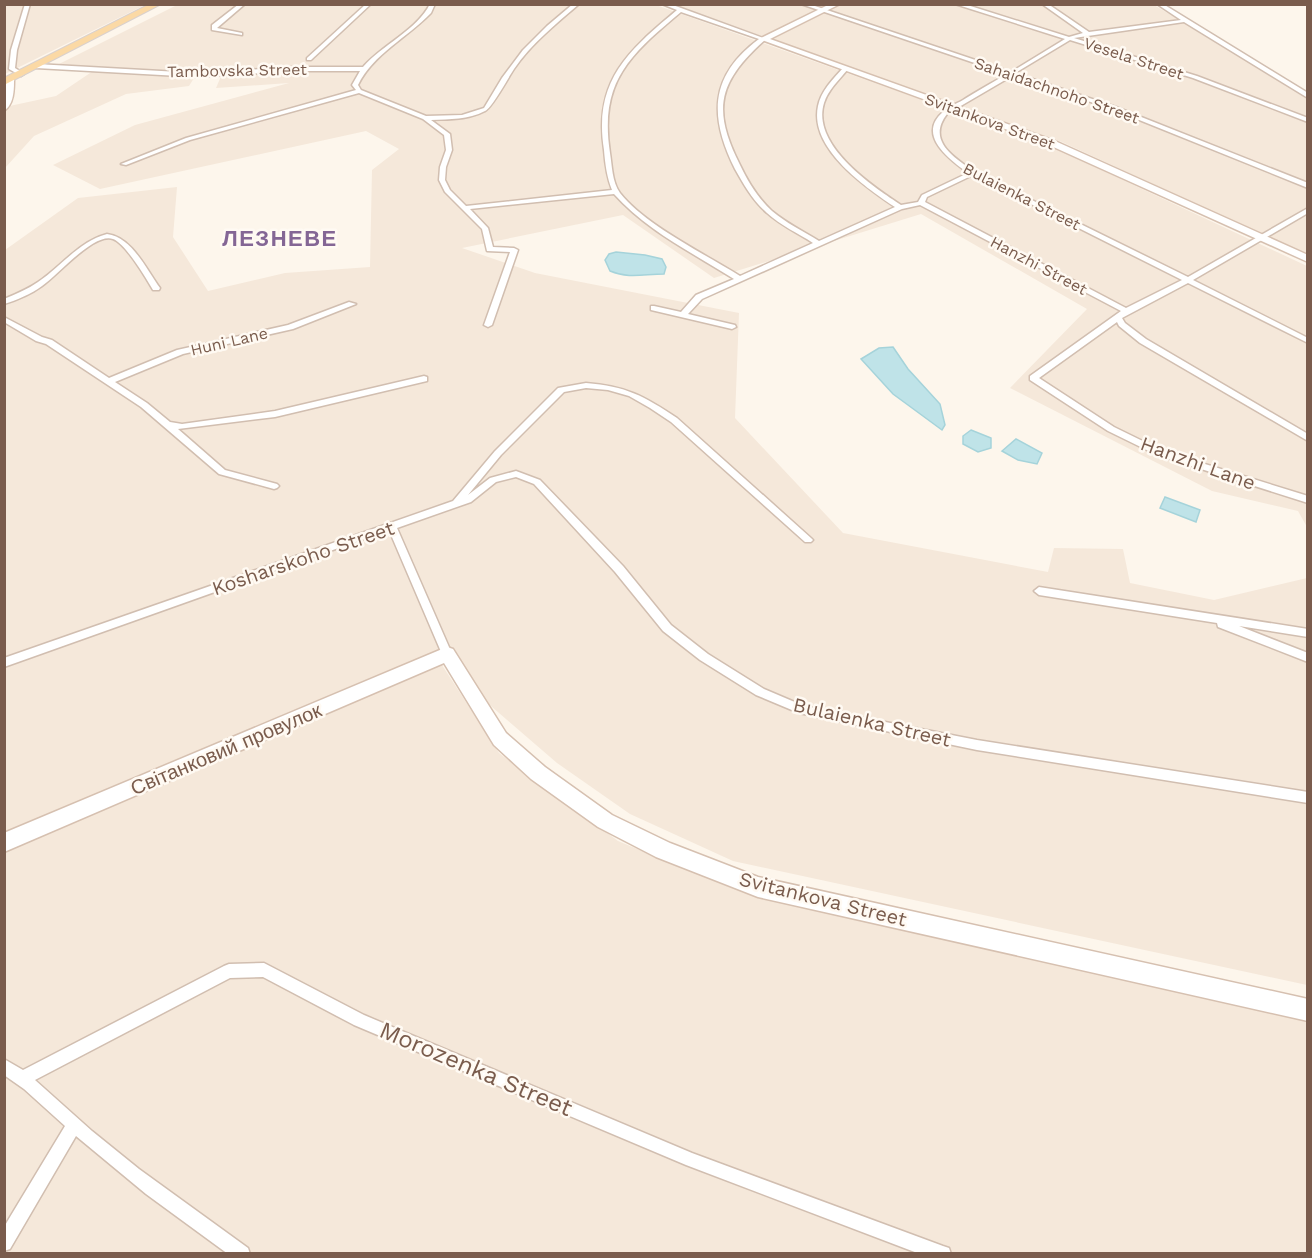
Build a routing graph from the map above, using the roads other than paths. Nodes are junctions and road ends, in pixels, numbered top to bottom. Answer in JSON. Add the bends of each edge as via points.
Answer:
{"nodes":[{"id":1,"x":28,"y":4,"type":"edge"},
{"id":2,"x":157,"y":4,"type":"edge"},
{"id":3,"x":243,"y":4,"type":"edge"},
{"id":4,"x":369,"y":4,"type":"edge"},
{"id":5,"x":433,"y":4,"type":"edge"},
{"id":6,"x":577,"y":4,"type":"edge"},
{"id":7,"x":664,"y":4,"type":"edge"},
{"id":8,"x":803,"y":4,"type":"edge"},
{"id":9,"x":837,"y":4,"type":"edge"},
{"id":10,"x":957,"y":4,"type":"edge"},
{"id":11,"x":1044,"y":4,"type":"edge"},
{"id":12,"x":1159,"y":4,"type":"edge"},
{"id":13,"x":680,"y":10,"type":"junction"},
{"id":14,"x":823,"y":11,"type":"junction"},
{"id":15,"x":1182,"y":21,"type":"junction"},
{"id":16,"x":240,"y":34,"type":"dead end"},
{"id":17,"x":1088,"y":34,"type":"junction"},
{"id":18,"x":1070,"y":38,"type":"junction"},
{"id":19,"x":763,"y":39,"type":"junction"},
{"id":20,"x":14,"y":50,"type":"junction"},
{"id":21,"x":4,"y":51,"type":"edge"},
{"id":22,"x":309,"y":59,"type":"dead end"},
{"id":23,"x":36,"y":66,"type":"junction"},
{"id":24,"x":365,"y":69,"type":"junction"},
{"id":25,"x":844,"y":69,"type":"junction"},
{"id":26,"x":1013,"y":73,"type":"junction"},
{"id":27,"x":21,"y":74,"type":"junction"},
{"id":28,"x":7,"y":81,"type":"edge"},
{"id":29,"x":359,"y":91,"type":"junction"},
{"id":30,"x":1308,"y":96,"type":"edge"},
{"id":31,"x":4,"y":108,"type":"edge"},
{"id":32,"x":953,"y":108,"type":"junction"},
{"id":33,"x":425,"y":118,"type":"junction"},
{"id":34,"x":1308,"y":120,"type":"edge"},
{"id":35,"x":124,"y":164,"type":"dead end"},
{"id":36,"x":973,"y":173,"type":"junction"},
{"id":37,"x":1308,"y":186,"type":"edge"},
{"id":38,"x":616,"y":192,"type":"junction"},
{"id":39,"x":921,"y":203,"type":"junction"},
{"id":40,"x":900,"y":207,"type":"junction"},
{"id":41,"x":465,"y":208,"type":"junction"},
{"id":42,"x":1308,"y":210,"type":"edge"},
{"id":43,"x":1260,"y":237,"type":"junction"},
{"id":44,"x":819,"y":244,"type":"junction"},
{"id":45,"x":1308,"y":259,"type":"edge"},
{"id":46,"x":741,"y":279,"type":"junction"},
{"id":47,"x":1188,"y":279,"type":"junction"},
{"id":48,"x":156,"y":288,"type":"dead end"},
{"id":49,"x":4,"y":302,"type":"edge"},
{"id":50,"x":352,"y":304,"type":"dead end"},
{"id":51,"x":654,"y":308,"type":"dead end"},
{"id":52,"x":1126,"y":311,"type":"junction"},
{"id":53,"x":683,"y":315,"type":"junction"},
{"id":54,"x":1118,"y":317,"type":"junction"},
{"id":55,"x":4,"y":319,"type":"edge"},
{"id":56,"x":488,"y":325,"type":"dead end"},
{"id":57,"x":732,"y":327,"type":"dead end"},
{"id":58,"x":1308,"y":342,"type":"edge"},
{"id":59,"x":424,"y":379,"type":"dead end"},
{"id":60,"x":108,"y":382,"type":"junction"},
{"id":61,"x":168,"y":425,"type":"junction"},
{"id":62,"x":1308,"y":438,"type":"edge"},
{"id":63,"x":274,"y":486,"type":"dead end"},
{"id":64,"x":1308,"y":500,"type":"edge"},
{"id":65,"x":456,"y":503,"type":"junction"},
{"id":66,"x":392,"y":527,"type":"junction"},
{"id":67,"x":808,"y":540,"type":"dead end"},
{"id":68,"x":1039,"y":591,"type":"dead end"},
{"id":69,"x":1203,"y":617,"type":"junction"},
{"id":70,"x":1308,"y":633,"type":"edge"},
{"id":71,"x":447,"y":654,"type":"junction"},
{"id":72,"x":1308,"y":658,"type":"edge"},
{"id":73,"x":4,"y":663,"type":"edge"},
{"id":74,"x":1308,"y":798,"type":"edge"},
{"id":75,"x":4,"y":843,"type":"edge"},
{"id":76,"x":1308,"y":1010,"type":"edge"},
{"id":77,"x":4,"y":1066,"type":"edge"},
{"id":78,"x":23,"y":1078,"type":"junction"},
{"id":79,"x":74,"y":1126,"type":"junction"},
{"id":80,"x":4,"y":1243,"type":"edge"},
{"id":81,"x":242,"y":1254,"type":"edge"},
{"id":82,"x":943,"y":1254,"type":"edge"}],
"edges":[{"from":1,"to":20,"type":"street"},
{"from":2,"to":23,"type":"main road"},
{"from":3,"to":16,"type":"street","via":[[213,29]]},
{"from":4,"to":22,"type":"street"},
{"from":5,"to":24,"type":"street","via":[[431,12],[392,41]]},
{"from":6,"to":33,"type":"street","via":[[527,48],[508,70],[486,109],[464,117]]},
{"from":7,"to":13,"type":"street","name":"Svitankova Street"},
{"from":8,"to":14,"type":"street","name":"Sahaidachnoho Street"},
{"from":9,"to":14,"type":"street"},
{"from":10,"to":18,"type":"street","name":"Vesela Street"},
{"from":11,"to":17,"type":"street"},
{"from":12,"to":15,"type":"street"},
{"from":13,"to":19,"type":"street","name":"Svitankova Street"},
{"from":13,"to":38,"type":"street","via":[[631,53],[615,79],[602,117]]},
{"from":14,"to":19,"type":"street"},
{"from":14,"to":26,"type":"street","name":"Sahaidachnoho Street"},
{"from":15,"to":17,"type":"street","name":"Bulaienka Street"},
{"from":15,"to":30,"type":"street"},
{"from":17,"to":18,"type":"street","name":"Bulaienka Street"},
{"from":18,"to":26,"type":"street","name":"Bulaienka Street"},
{"from":18,"to":34,"type":"street","name":"Vesela Street","via":[[1195,77]]},
{"from":19,"to":25,"type":"street","name":"Svitankova Street"},
{"from":19,"to":44,"type":"street","via":[[733,69],[723,95],[720,104],[726,139],[745,183],[768,211]]},
{"from":20,"to":21,"type":"street"},
{"from":20,"to":27,"type":"street","via":[[12,69]]},
{"from":23,"to":24,"type":"street","name":"Tambovska Street","via":[[196,75]]},
{"from":23,"to":27,"type":"main road"},
{"from":24,"to":29,"type":"street","via":[[355,85]]},
{"from":25,"to":32,"type":"street","name":"Svitankova Street"},
{"from":25,"to":40,"type":"street","via":[[825,94],[820,120],[835,155],[874,191]]},
{"from":26,"to":32,"type":"street","name":"Bulaienka Street"},
{"from":26,"to":37,"type":"street","name":"Sahaidachnoho Street","via":[[1114,108]]},
{"from":27,"to":28,"type":"main road"},
{"from":28,"to":31,"type":"street","via":[[9,96]]},
{"from":29,"to":33,"type":"street"},
{"from":29,"to":35,"type":"street","via":[[188,139]]},
{"from":32,"to":36,"type":"street","name":"Bulaienka Street","via":[[939,118],[937,139],[952,159]]},
{"from":32,"to":43,"type":"street","name":"Svitankova Street","via":[[1052,143]]},
{"from":33,"to":41,"type":"street","via":[[447,134],[449,150],[441,180]]},
{"from":36,"to":39,"type":"street","via":[[924,196]]},
{"from":36,"to":47,"type":"street","name":"Bulaienka Street"},
{"from":38,"to":41,"type":"street"},
{"from":38,"to":46,"type":"street","via":[[639,214]]},
{"from":39,"to":40,"type":"street"},
{"from":39,"to":52,"type":"street","name":"Hanzhi Street"},
{"from":40,"to":44,"type":"street"},
{"from":41,"to":56,"type":"street","via":[[485,228],[490,249],[514,250]]},
{"from":42,"to":43,"type":"street"},
{"from":43,"to":45,"type":"street","name":"Svitankova Street"},
{"from":43,"to":47,"type":"street"},
{"from":44,"to":46,"type":"street"},
{"from":46,"to":53,"type":"street","via":[[699,297]]},
{"from":47,"to":52,"type":"street"},
{"from":47,"to":58,"type":"street","name":"Bulaienka Street"},
{"from":48,"to":49,"type":"street","via":[[120,241],[111,236],[89,244],[43,282]]},
{"from":50,"to":60,"type":"street","name":"Huni Lane","via":[[290,327],[180,352]]},
{"from":51,"to":53,"type":"street"},
{"from":52,"to":54,"type":"street"},
{"from":53,"to":57,"type":"street"},
{"from":54,"to":62,"type":"street","via":[[1143,341]]},
{"from":54,"to":64,"type":"street","name":"Hanzhi Lane","via":[[1033,378],[1111,429],[1160,453]]},
{"from":55,"to":60,"type":"street","via":[[49,342]]},
{"from":59,"to":61,"type":"street","via":[[275,414],[182,427]]},
{"from":60,"to":61,"type":"street"},
{"from":61,"to":63,"type":"street","via":[[222,472]]},
{"from":65,"to":66,"type":"street","name":"Kosharskoho Street"},
{"from":65,"to":67,"type":"street","name":"Kosharskoho Street","via":[[498,453],[561,390],[601,386],[640,399],[668,414]]},
{"from":65,"to":74,"type":"street","name":"Bulaienka Street","via":[[468,500],[493,480],[516,474],[537,482],[619,569],[667,628],[760,692],[804,710],[977,745]]},
{"from":66,"to":71,"type":"street","name":"Svitankova Street"},
{"from":66,"to":73,"type":"street","name":"Kosharskoho Street"},
{"from":68,"to":69,"type":"street"},
{"from":69,"to":70,"type":"street"},
{"from":69,"to":72,"type":"street"},
{"from":71,"to":75,"type":"street","name":"Світанковий провулок"},
{"from":71,"to":76,"type":"street","name":"Svitankova Street","via":[[500,739],[538,773],[605,821],[663,850],[758,887]]},
{"from":77,"to":78,"type":"street"},
{"from":78,"to":79,"type":"street"},
{"from":78,"to":82,"type":"street","name":"Morozenka Street","via":[[229,970],[264,970],[359,1020],[691,1160]]},
{"from":79,"to":80,"type":"street"},
{"from":79,"to":81,"type":"street","via":[[147,1186]]}]}
